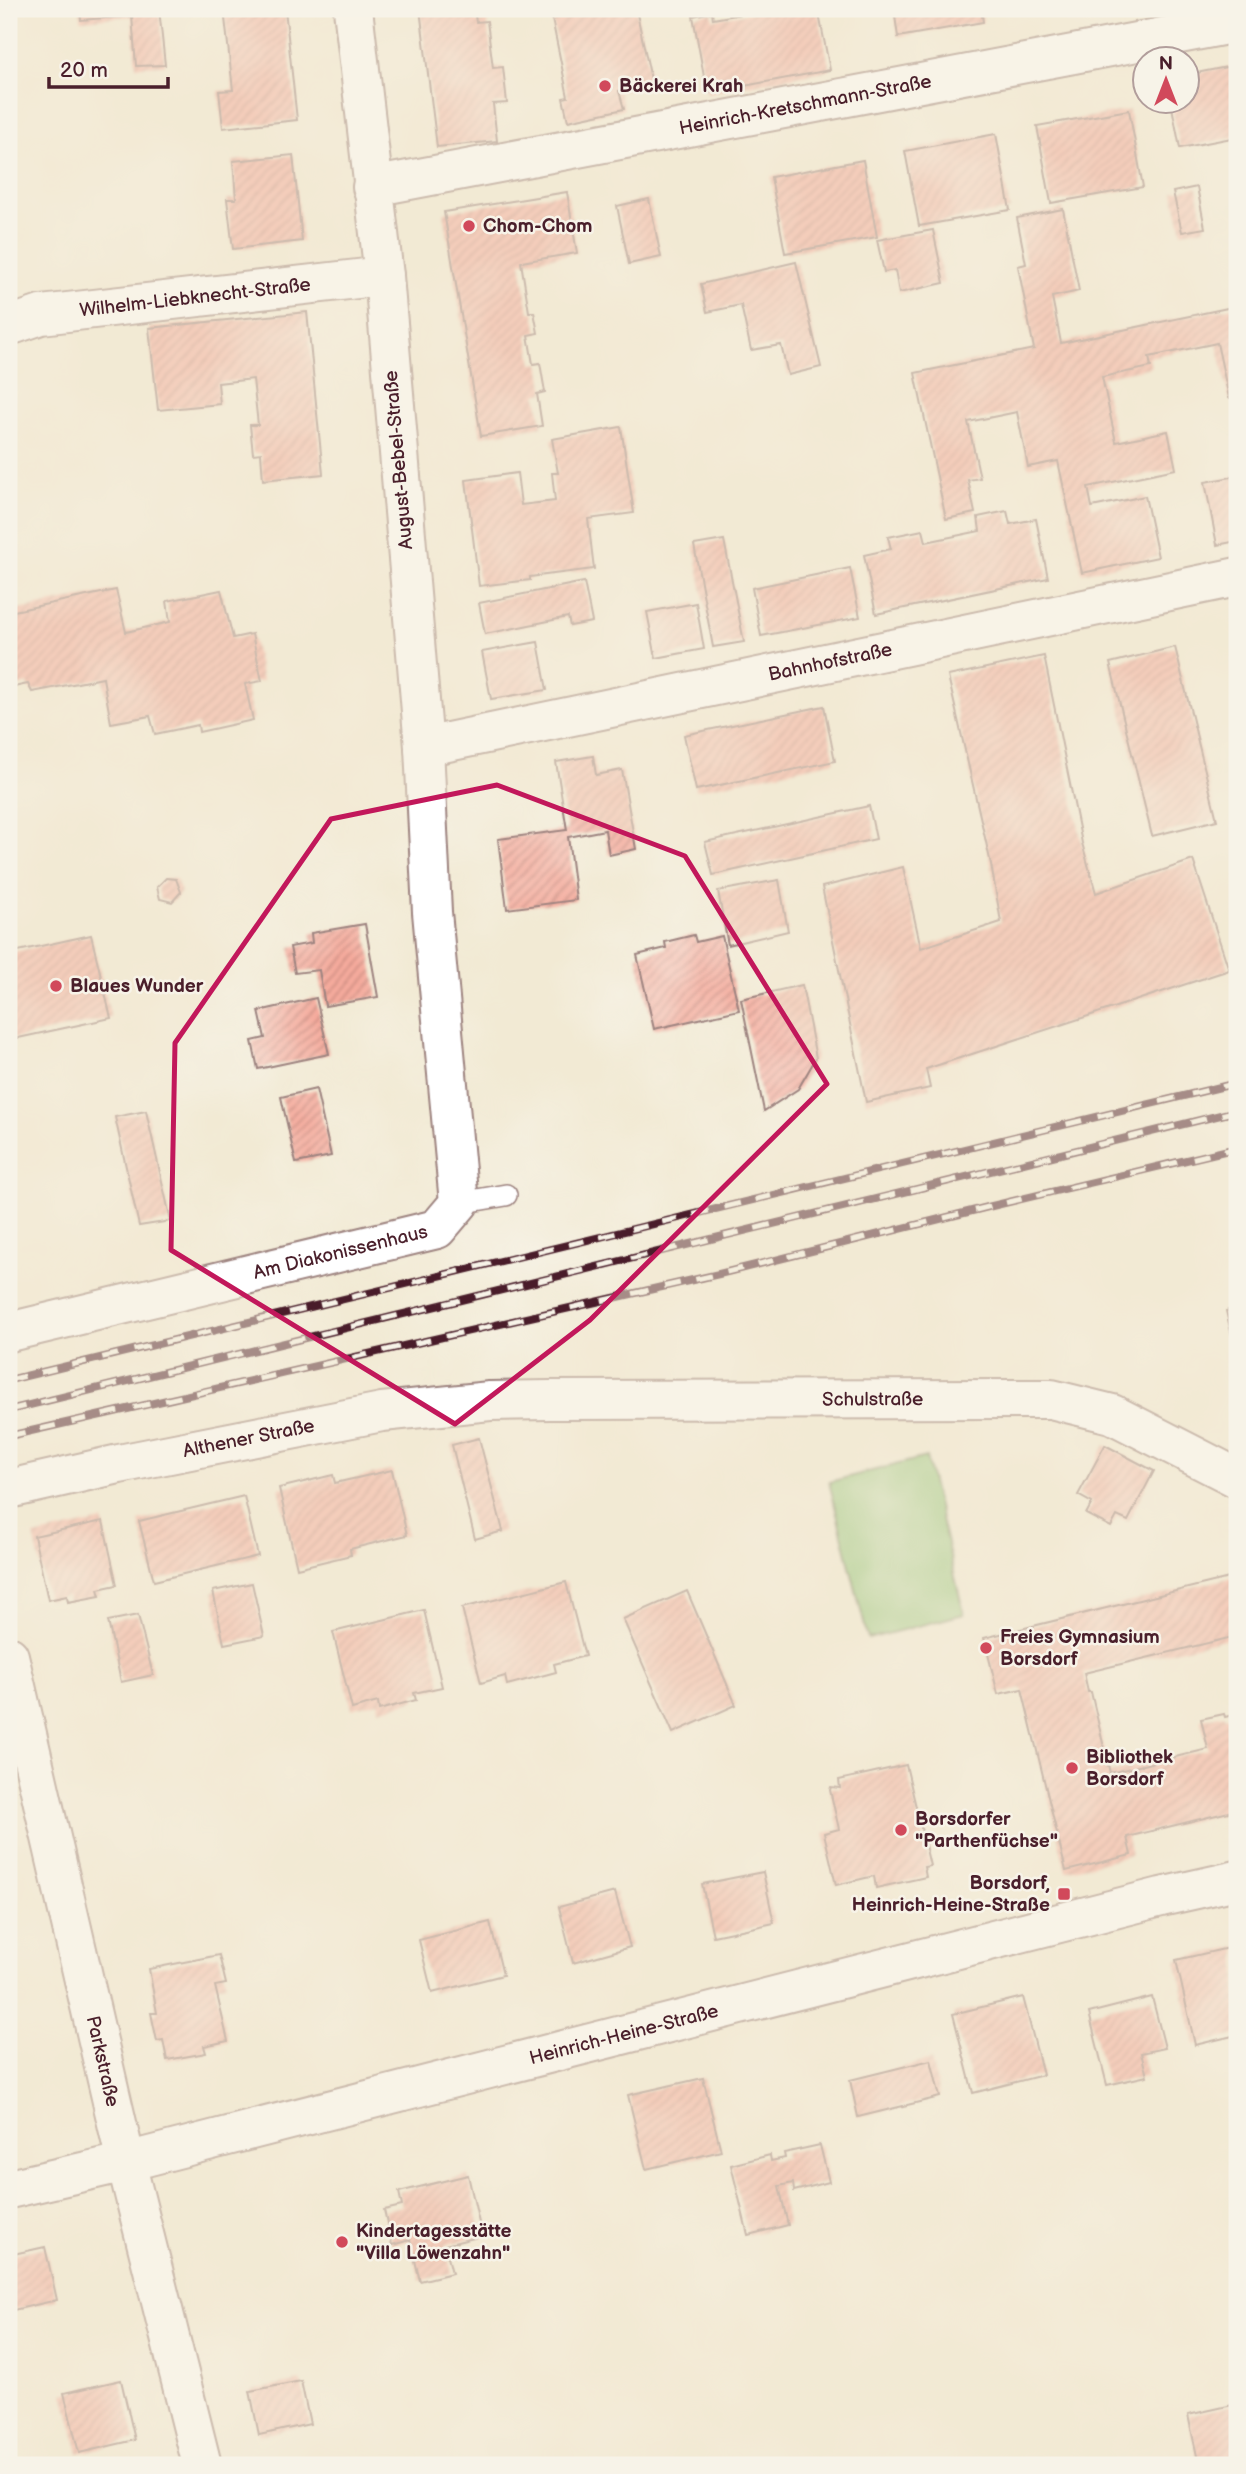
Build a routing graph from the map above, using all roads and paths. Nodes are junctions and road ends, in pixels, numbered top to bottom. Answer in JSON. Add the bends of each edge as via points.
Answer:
{"nodes":[{"id":1,"x":353,"y":9,"type":"edge"},
{"id":2,"x":1237,"y":23,"type":"edge"},
{"id":3,"x":372,"y":187,"type":"junction"},
{"id":4,"x":384,"y":276,"type":"junction"},
{"id":5,"x":9,"y":326,"type":"edge"},
{"id":6,"x":1237,"y":577,"type":"edge"},
{"id":7,"x":424,"y":747,"type":"junction"},
{"id":8,"x":506,"y":1195,"type":"dead end"},
{"id":9,"x":459,"y":1203,"type":"junction"},
{"id":10,"x":9,"y":1332,"type":"edge"},
{"id":11,"x":490,"y":1401,"type":"joint"},
{"id":12,"x":1237,"y":1478,"type":"edge"},
{"id":13,"x":9,"y":1489,"type":"edge"},
{"id":14,"x":9,"y":1656,"type":"edge"},
{"id":15,"x":1237,"y":1880,"type":"edge"},
{"id":16,"x":126,"y":2162,"type":"junction"},
{"id":17,"x":9,"y":2189,"type":"edge"},
{"id":18,"x":202,"y":2465,"type":"edge"}],
"edges":[{"from":1,"to":3,"type":"street","name":"August-Bebel-Straße"},
{"from":2,"to":3,"type":"street","name":"Heinrich-Kretschmann-Straße"},
{"from":3,"to":4,"type":"street","name":"August-Bebel-Straße"},
{"from":4,"to":5,"type":"street","name":"Wilhelm-Liebknecht-Straße","via":[[41,315]]},
{"from":4,"to":7,"type":"street","name":"August-Bebel-Straße"},
{"from":6,"to":7,"type":"street","name":"Bahnhofstraße"},
{"from":7,"to":9,"type":"street","name":"August-Bebel-Straße","via":[[432,912]]},
{"from":8,"to":9,"type":"lane"},
{"from":9,"to":10,"type":"street","name":"Am Diakonissenhaus","via":[[437,1229]]},
{"from":11,"to":12,"type":"street","name":"Schulstraße","via":[[1051,1399],[1112,1415]]},
{"from":11,"to":13,"type":"street","name":"Althener Straße","via":[[382,1412]]},
{"from":14,"to":16,"type":"street","name":"Parkstraße"},
{"from":15,"to":16,"type":"street","name":"Heinrich-Heine-Straße"},
{"from":16,"to":17,"type":"street","name":"Heinrich-Heine-Straße"},
{"from":16,"to":18,"type":"street","name":"Parkstraße"}]}
